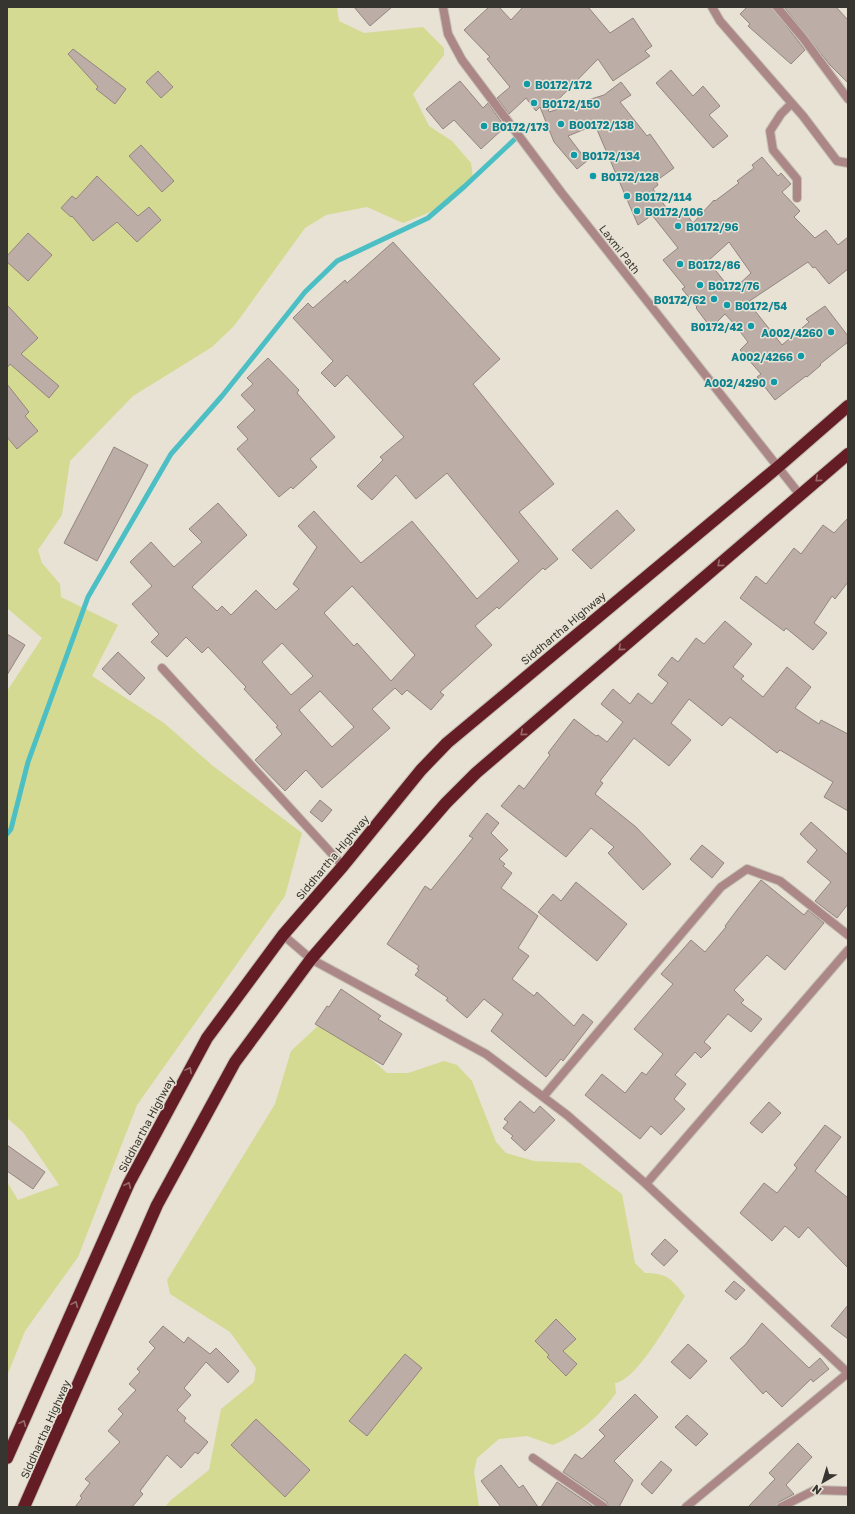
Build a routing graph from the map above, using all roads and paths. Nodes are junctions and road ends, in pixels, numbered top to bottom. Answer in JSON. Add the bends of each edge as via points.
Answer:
{"nodes":[{"id":1,"x":443,"y":7,"type":"edge"},
{"id":2,"x":712,"y":7,"type":"edge"},
{"id":3,"x":777,"y":7,"type":"edge"},
{"id":4,"x":848,"y":99,"type":"edge"},
{"id":5,"x":791,"y":104,"type":"junction"},
{"id":6,"x":848,"y":163,"type":"edge"},
{"id":7,"x":798,"y":198,"type":"dead end"},
{"id":8,"x":848,"y":406,"type":"edge"},
{"id":9,"x":847,"y":456,"type":"edge"},
{"id":10,"x":778,"y":467,"type":"junction"},
{"id":11,"x":800,"y":495,"type":"junction"},
{"id":12,"x":162,"y":668,"type":"dead end"},
{"id":13,"x":343,"y":866,"type":"junction"},
{"id":14,"x":283,"y":935,"type":"junction"},
{"id":15,"x":848,"y":935,"type":"edge"},
{"id":16,"x":848,"y":950,"type":"edge"},
{"id":17,"x":311,"y":959,"type":"junction"},
{"id":18,"x":543,"y":1097,"type":"junction"},
{"id":19,"x":646,"y":1184,"type":"junction"},
{"id":20,"x":848,"y":1373,"type":"edge"},
{"id":21,"x":7,"y":1458,"type":"edge"},
{"id":22,"x":534,"y":1458,"type":"dead end"},
{"id":23,"x":848,"y":1491,"type":"edge"},
{"id":24,"x":24,"y":1507,"type":"edge"},
{"id":25,"x":604,"y":1507,"type":"edge"},
{"id":26,"x":686,"y":1507,"type":"edge"},
{"id":27,"x":781,"y":1507,"type":"edge"}],
"edges":[{"from":1,"to":10,"type":"street","name":"Laxmi Path","via":[[448,34],[462,60],[561,192]]},
{"from":2,"to":5,"type":"street","via":[[720,21]]},
{"from":3,"to":4,"type":"street","via":[[804,38]]},
{"from":5,"to":6,"type":"street","via":[[837,161]]},
{"from":5,"to":7,"type":"street","via":[[770,131],[773,150],[797,179]]},
{"from":8,"to":10,"type":"highway","name":"Siddhartha Highway"},
{"from":9,"to":11,"type":"highway","name":"Siddhartha Highway","one_way":true},
{"from":10,"to":11,"type":"street","name":"Laxmi Path"},
{"from":10,"to":13,"type":"highway","name":"Siddhartha Highway","via":[[447,743],[421,770]]},
{"from":11,"to":17,"type":"highway","name":"Siddhartha Highway","one_way":true,"via":[[476,773],[446,803]]},
{"from":12,"to":13,"type":"street"},
{"from":13,"to":14,"type":"highway","name":"Siddhartha Highway"},
{"from":14,"to":17,"type":"street"},
{"from":21,"to":14,"type":"highway","name":"Siddhartha Highway","one_way":true,"via":[[129,1183],[207,1038]]},
{"from":15,"to":18,"type":"street","via":[[780,881],[747,869],[721,887]]},
{"from":16,"to":19,"type":"street"},
{"from":17,"to":18,"type":"street","via":[[486,1054]]},
{"from":17,"to":24,"type":"highway","name":"Siddhartha Highway","via":[[235,1062],[157,1205]]},
{"from":18,"to":19,"type":"street"},
{"from":19,"to":20,"type":"street"},
{"from":20,"to":26,"type":"street"},
{"from":22,"to":25,"type":"street"},
{"from":23,"to":27,"type":"street","via":[[815,1490]]}]}
